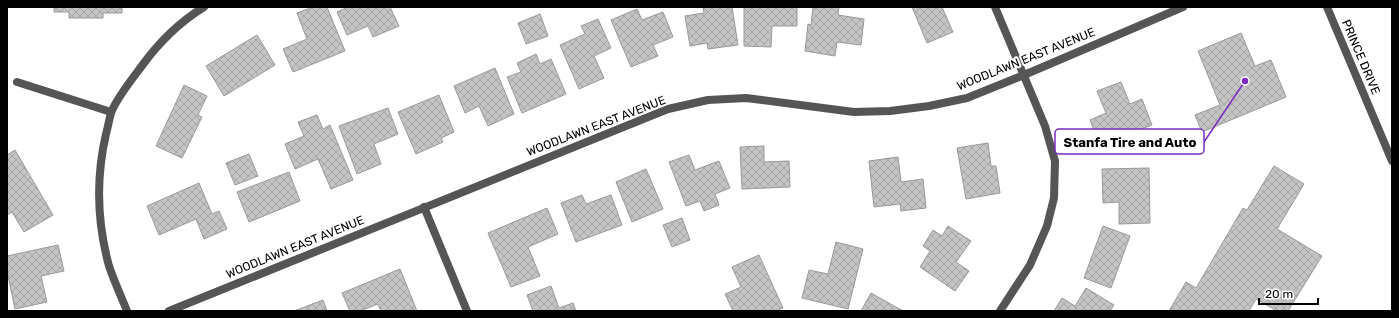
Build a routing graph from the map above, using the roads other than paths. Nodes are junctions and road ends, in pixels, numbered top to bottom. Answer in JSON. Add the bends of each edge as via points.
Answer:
{"nodes":[{"id":1,"x":204,"y":7,"type":"edge"},
{"id":2,"x":995,"y":7,"type":"edge"},
{"id":3,"x":1183,"y":7,"type":"edge"},
{"id":4,"x":1327,"y":7,"type":"edge"},
{"id":5,"x":1024,"y":75,"type":"junction"},
{"id":6,"x":17,"y":82,"type":"dead end"},
{"id":7,"x":111,"y":112,"type":"junction"},
{"id":8,"x":1392,"y":161,"type":"edge"},
{"id":9,"x":424,"y":207,"type":"junction"},
{"id":10,"x":127,"y":311,"type":"edge"},
{"id":11,"x":169,"y":311,"type":"edge"},
{"id":12,"x":466,"y":311,"type":"edge"},
{"id":13,"x":1000,"y":311,"type":"edge"}],
"edges":[{"from":1,"to":7,"type":"street","via":[[168,34],[148,57]]},
{"from":2,"to":5,"type":"street"},
{"from":3,"to":5,"type":"street","name":"WOODLAWN EAST AVENUE"},
{"from":4,"to":8,"type":"street","name":"PRINCE DRIVE"},
{"from":5,"to":9,"type":"street","name":"WOODLAWN EAST AVENUE","via":[[967,98],[890,111],[854,112],[746,98],[708,100],[668,110]]},
{"from":5,"to":13,"type":"street","via":[[1045,126],[1055,161],[1054,198],[1047,226],[1030,265]]},
{"from":6,"to":7,"type":"street"},
{"from":7,"to":10,"type":"street","via":[[100,170],[99,208],[109,267]]},
{"from":9,"to":11,"type":"street","name":"WOODLAWN EAST AVENUE"},
{"from":9,"to":12,"type":"street"}]}
